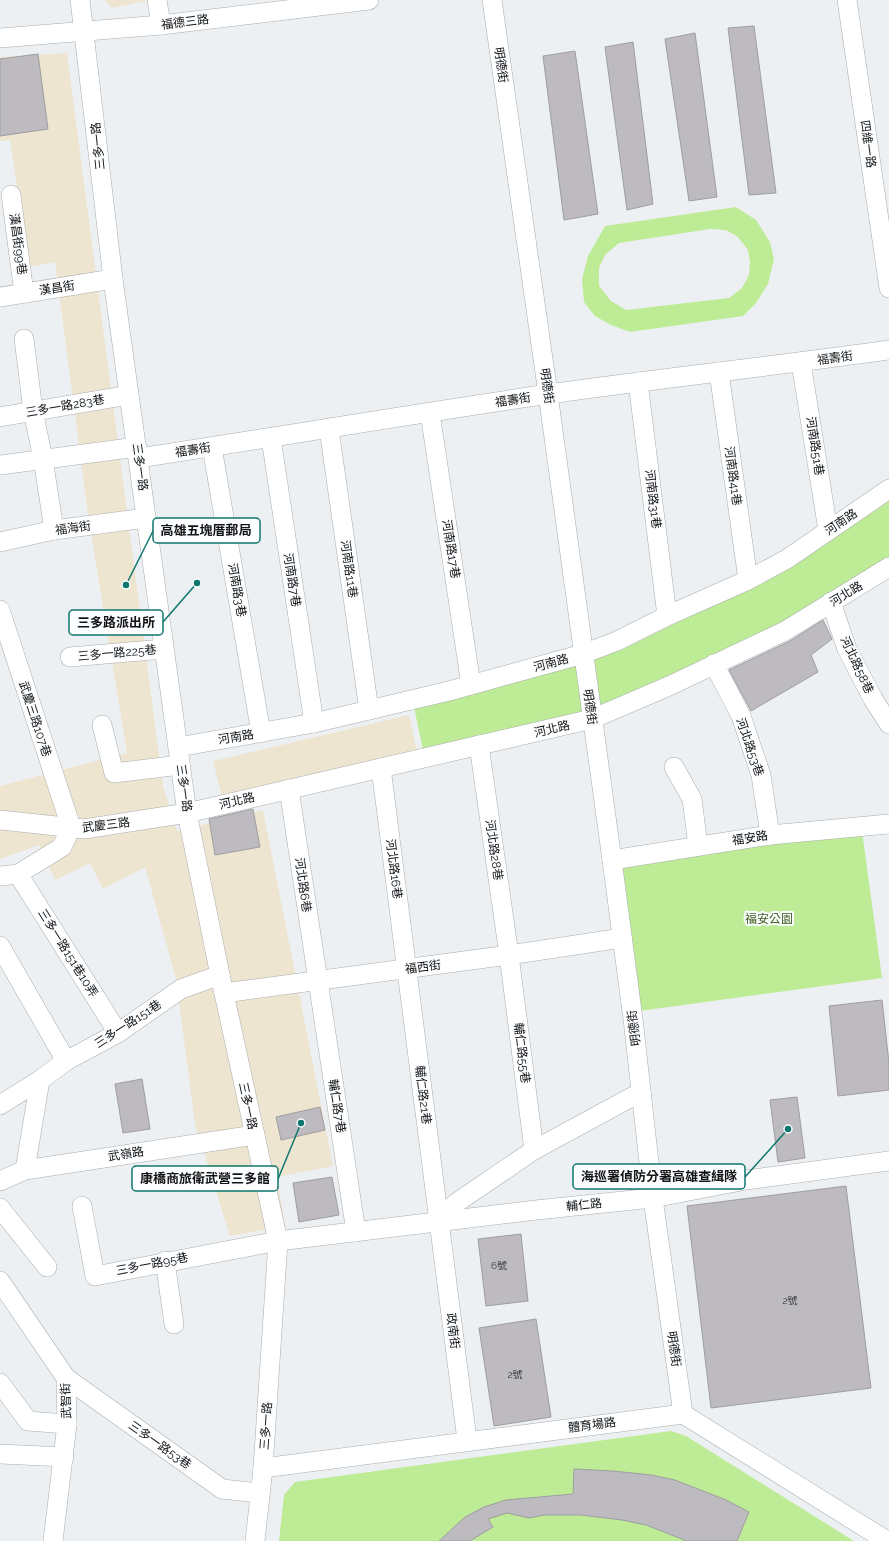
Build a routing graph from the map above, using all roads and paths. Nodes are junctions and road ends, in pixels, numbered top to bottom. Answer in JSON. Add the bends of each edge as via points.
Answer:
{"nodes":[{"id":1,"x":80,"y":0,"type":"edge"},
{"id":2,"x":158,"y":0,"type":"edge"},
{"id":3,"x":369,"y":0,"type":"edge"},
{"id":4,"x":492,"y":0,"type":"edge"},
{"id":5,"x":848,"y":0,"type":"edge"},
{"id":6,"x":273,"y":6,"type":"edge"},
{"id":7,"x":161,"y":25,"type":"junction"},
{"id":8,"x":85,"y":31,"type":"junction"},
{"id":9,"x":0,"y":38,"type":"edge"},
{"id":10,"x":11,"y":195,"type":"dead end"},
{"id":11,"x":113,"y":280,"type":"junction"},
{"id":12,"x":889,"y":288,"type":"edge"},
{"id":13,"x":24,"y":293,"type":"junction"},
{"id":14,"x":0,"y":297,"type":"edge"},
{"id":15,"x":24,"y":338,"type":"dead end"},
{"id":16,"x":889,"y":350,"type":"edge"},
{"id":17,"x":801,"y":363,"type":"junction"},
{"id":18,"x":719,"y":372,"type":"junction"},
{"id":19,"x":638,"y":382,"type":"junction"},
{"id":20,"x":548,"y":394,"type":"junction"},
{"id":21,"x":129,"y":395,"type":"junction"},
{"id":22,"x":33,"y":411,"type":"junction"},
{"id":23,"x":430,"y":413,"type":"junction"},
{"id":24,"x":0,"y":417,"type":"edge"},
{"id":25,"x":329,"y":429,"type":"junction"},
{"id":26,"x":271,"y":438,"type":"junction"},
{"id":27,"x":212,"y":447,"type":"junction"},
{"id":28,"x":138,"y":452,"type":"junction"},
{"id":29,"x":43,"y":459,"type":"junction"},
{"id":30,"x":0,"y":466,"type":"edge"},
{"id":31,"x":889,"y":489,"type":"edge"},
{"id":32,"x":146,"y":518,"type":"junction"},
{"id":33,"x":54,"y":530,"type":"junction"},
{"id":34,"x":828,"y":530,"type":"junction"},
{"id":35,"x":0,"y":542,"type":"edge"},
{"id":36,"x":889,"y":567,"type":"edge"},
{"id":37,"x":748,"y":580,"type":"junction"},
{"id":38,"x":831,"y":602,"type":"junction"},
{"id":39,"x":0,"y":610,"type":"edge"},
{"id":40,"x":667,"y":616,"type":"junction"},
{"id":41,"x":164,"y":649,"type":"junction"},
{"id":42,"x":583,"y":654,"type":"junction"},
{"id":43,"x":70,"y":657,"type":"dead end"},
{"id":44,"x":714,"y":664,"type":"junction"},
{"id":45,"x":471,"y":685,"type":"junction"},
{"id":46,"x":369,"y":710,"type":"junction"},
{"id":47,"x":592,"y":719,"type":"junction"},
{"id":48,"x":314,"y":723,"type":"junction"},
{"id":49,"x":889,"y":724,"type":"edge"},
{"id":50,"x":102,"y":725,"type":"dead end"},
{"id":51,"x":261,"y":733,"type":"junction"},
{"id":52,"x":479,"y":745,"type":"junction"},
{"id":53,"x":179,"y":756,"type":"junction"},
{"id":54,"x":674,"y":767,"type":"dead end"},
{"id":55,"x":381,"y":768,"type":"junction"},
{"id":56,"x":289,"y":789,"type":"junction"},
{"id":57,"x":187,"y":813,"type":"junction"},
{"id":58,"x":0,"y":820,"type":"edge"},
{"id":59,"x":889,"y":824,"type":"edge"},
{"id":60,"x":71,"y":827,"type":"junction"},
{"id":61,"x":770,"y":835,"type":"junction"},
{"id":62,"x":698,"y":846,"type":"junction"},
{"id":63,"x":612,"y":860,"type":"junction"},
{"id":64,"x":9,"y":875,"type":"edge"},
{"id":65,"x":622,"y":938,"type":"junction"},
{"id":66,"x":0,"y":946,"type":"edge"},
{"id":67,"x":509,"y":956,"type":"junction"},
{"id":68,"x":407,"y":969,"type":"junction"},
{"id":69,"x":220,"y":975,"type":"junction"},
{"id":70,"x":317,"y":981,"type":"junction"},
{"id":71,"x":224,"y":993,"type":"junction"},
{"id":72,"x":118,"y":1033,"type":"junction"},
{"id":73,"x":66,"y":1061,"type":"junction"},
{"id":74,"x":40,"y":1080,"type":"junction"},
{"id":75,"x":641,"y":1092,"type":"junction"},
{"id":76,"x":0,"y":1105,"type":"edge"},
{"id":77,"x":255,"y":1135,"type":"junction"},
{"id":78,"x":534,"y":1150,"type":"junction"},
{"id":79,"x":889,"y":1161,"type":"edge"},
{"id":80,"x":25,"y":1170,"type":"junction"},
{"id":81,"x":0,"y":1181,"type":"edge"},
{"id":82,"x":653,"y":1198,"type":"junction"},
{"id":83,"x":82,"y":1206,"type":"dead end"},
{"id":84,"x":0,"y":1208,"type":"edge"},
{"id":85,"x":439,"y":1221,"type":"junction"},
{"id":86,"x":356,"y":1232,"type":"junction"},
{"id":87,"x":278,"y":1241,"type":"junction"},
{"id":88,"x":166,"y":1261,"type":"junction"},
{"id":89,"x":47,"y":1267,"type":"dead end"},
{"id":90,"x":0,"y":1281,"type":"edge"},
{"id":91,"x":174,"y":1324,"type":"dead end"},
{"id":92,"x":66,"y":1378,"type":"junction"},
{"id":93,"x":0,"y":1383,"type":"edge"},
{"id":94,"x":683,"y":1414,"type":"junction"},
{"id":95,"x":67,"y":1424,"type":"junction"},
{"id":96,"x":467,"y":1440,"type":"junction"},
{"id":97,"x":0,"y":1454,"type":"edge"},
{"id":98,"x":64,"y":1457,"type":"junction"},
{"id":99,"x":263,"y":1468,"type":"junction"},
{"id":100,"x":260,"y":1493,"type":"junction"},
{"id":101,"x":53,"y":1541,"type":"edge"},
{"id":102,"x":256,"y":1541,"type":"edge"},
{"id":103,"x":887,"y":1541,"type":"edge"}],
"edges":[{"from":1,"to":8,"type":"street","name":"三多一路"},
{"from":2,"to":7,"type":"street"},
{"from":3,"to":6,"type":"street","name":"福德三路"},
{"from":4,"to":20,"type":"street","name":"明德街"},
{"from":5,"to":12,"type":"street","name":"四維一路"},
{"from":6,"to":7,"type":"street","name":"福德三路"},
{"from":7,"to":8,"type":"street","name":"福德三路"},
{"from":8,"to":9,"type":"street","name":"福德三路"},
{"from":8,"to":11,"type":"street","name":"三多一路"},
{"from":10,"to":13,"type":"street","name":"漢昌街99巷"},
{"from":11,"to":13,"type":"street","name":"漢昌街"},
{"from":11,"to":21,"type":"street","name":"三多一路"},
{"from":13,"to":14,"type":"street","name":"漢昌街"},
{"from":15,"to":22,"type":"street"},
{"from":16,"to":17,"type":"street","name":"福壽街"},
{"from":17,"to":18,"type":"street","name":"福壽街"},
{"from":17,"to":34,"type":"street","name":"河南路51巷"},
{"from":18,"to":19,"type":"street","name":"福壽街"},
{"from":18,"to":37,"type":"street","name":"河南路41巷"},
{"from":19,"to":20,"type":"street","name":"福壽街"},
{"from":19,"to":40,"type":"street","name":"河南路31巷"},
{"from":20,"to":23,"type":"street","name":"福壽街"},
{"from":20,"to":42,"type":"street","name":"明德街"},
{"from":21,"to":22,"type":"street","name":"三多一路283巷"},
{"from":21,"to":28,"type":"street","name":"三多一路"},
{"from":22,"to":24,"type":"street","name":"三多一路283巷"},
{"from":22,"to":29,"type":"street"},
{"from":23,"to":25,"type":"street","name":"福壽街"},
{"from":23,"to":45,"type":"street","name":"河南路17巷"},
{"from":25,"to":26,"type":"street","name":"福壽街"},
{"from":25,"to":46,"type":"street","name":"河南路11巷"},
{"from":26,"to":27,"type":"street","name":"福壽街"},
{"from":26,"to":48,"type":"street","name":"河南路7巷"},
{"from":27,"to":28,"type":"street","name":"福壽街"},
{"from":27,"to":51,"type":"street","name":"河南路3巷"},
{"from":28,"to":29,"type":"street","name":"福壽街"},
{"from":28,"to":32,"type":"street","name":"三多一路"},
{"from":29,"to":30,"type":"street","name":"福壽街"},
{"from":29,"to":33,"type":"street"},
{"from":31,"to":34,"type":"street","name":"河南路"},
{"from":32,"to":33,"type":"street","name":"福海街"},
{"from":32,"to":41,"type":"street","name":"三多一路"},
{"from":33,"to":35,"type":"street","name":"福海街"},
{"from":34,"to":37,"type":"street","name":"河南路","via":[[788,559]]},
{"from":36,"to":38,"type":"street","name":"河北路"},
{"from":37,"to":40,"type":"street","name":"河南路"},
{"from":38,"to":44,"type":"street","name":"河北路","via":[[785,631]]},
{"from":38,"to":49,"type":"street","name":"河北路58巷","via":[[847,649]]},
{"from":39,"to":60,"type":"street","name":"武慶三路107巷"},
{"from":40,"to":42,"type":"street","name":"河南路","via":[[617,641]]},
{"from":41,"to":43,"type":"street","name":"三多一路225巷"},
{"from":41,"to":53,"type":"street","name":"三多一路"},
{"from":42,"to":45,"type":"street","name":"河南路"},
{"from":42,"to":47,"type":"street","name":"明德街"},
{"from":44,"to":47,"type":"street","name":"河北路"},
{"from":44,"to":61,"type":"street","name":"河北路53巷","via":[[741,716],[761,775]]},
{"from":45,"to":46,"type":"street","name":"河南路"},
{"from":46,"to":48,"type":"street","name":"河南路"},
{"from":47,"to":52,"type":"street","name":"河北路"},
{"from":47,"to":63,"type":"street","name":"明德街"},
{"from":48,"to":51,"type":"street","name":"河南路"},
{"from":50,"to":53,"type":"street","name":"河南路","via":[[114,773]]},
{"from":51,"to":53,"type":"street","name":"河南路"},
{"from":52,"to":55,"type":"street","name":"河北路"},
{"from":52,"to":67,"type":"street","name":"河北路28巷"},
{"from":53,"to":57,"type":"street","name":"三多一路"},
{"from":54,"to":62,"type":"street","via":[[692,799]]},
{"from":55,"to":56,"type":"street","name":"河北路"},
{"from":55,"to":68,"type":"street","name":"河北路16巷"},
{"from":56,"to":57,"type":"street","name":"河北路"},
{"from":56,"to":70,"type":"street","name":"河北路6巷"},
{"from":57,"to":60,"type":"street","name":"武慶三路","via":[[96,828]]},
{"from":57,"to":69,"type":"street","name":"三多一路"},
{"from":58,"to":60,"type":"street","name":"武慶三路"},
{"from":59,"to":61,"type":"street","name":"福安路"},
{"from":60,"to":64,"type":"street","via":[[62,847]]},
{"from":61,"to":62,"type":"street","name":"福安路"},
{"from":62,"to":63,"type":"street","name":"福安路"},
{"from":63,"to":65,"type":"street","name":"明德街"},
{"from":64,"to":72,"type":"street","name":"三多一路151巷10弄"},
{"from":65,"to":67,"type":"street","name":"福西街"},
{"from":65,"to":75,"type":"street","name":"明德街"},
{"from":66,"to":73,"type":"street"},
{"from":67,"to":68,"type":"street","name":"福西街"},
{"from":67,"to":78,"type":"street","name":"輔仁路55巷"},
{"from":68,"to":70,"type":"street","name":"福西街"},
{"from":68,"to":85,"type":"street","name":"輔仁路21巷"},
{"from":69,"to":71,"type":"street","name":"三多一路"},
{"from":69,"to":72,"type":"street","name":"三多一路151巷","via":[[181,989]]},
{"from":70,"to":71,"type":"street","name":"福西街"},
{"from":70,"to":86,"type":"street","name":"輔仁路7巷"},
{"from":71,"to":77,"type":"street","name":"三多一路"},
{"from":72,"to":73,"type":"street","name":"三多一路151巷"},
{"from":73,"to":74,"type":"street","name":"三多一路151巷"},
{"from":74,"to":76,"type":"street","name":"三多一路151巷"},
{"from":74,"to":80,"type":"street"},
{"from":75,"to":78,"type":"street"},
{"from":75,"to":82,"type":"street","name":"明德街"},
{"from":77,"to":80,"type":"street","name":"武嶺路"},
{"from":77,"to":87,"type":"street","name":"三多一路"},
{"from":78,"to":85,"type":"street","via":[[456,1203]]},
{"from":79,"to":82,"type":"street","name":"輔仁路","via":[[746,1180]]},
{"from":80,"to":81,"type":"street","name":"武嶺路"},
{"from":82,"to":85,"type":"street","name":"輔仁路"},
{"from":82,"to":94,"type":"street","name":"明德街"},
{"from":83,"to":88,"type":"street","name":"三多一路95巷","via":[[95,1276]]},
{"from":84,"to":89,"type":"street"},
{"from":85,"to":86,"type":"street","name":"輔仁路"},
{"from":85,"to":96,"type":"street","name":"政南街"},
{"from":86,"to":87,"type":"street","name":"輔仁路"},
{"from":87,"to":88,"type":"street","name":"三多一路95巷"},
{"from":87,"to":99,"type":"street","name":"三多一路"},
{"from":88,"to":91,"type":"street"},
{"from":90,"to":92,"type":"street","name":"武智街"},
{"from":92,"to":95,"type":"street","name":"武智街"},
{"from":92,"to":100,"type":"street","name":"三多一路53巷","via":[[222,1488]]},
{"from":93,"to":95,"type":"street","via":[[28,1421]]},
{"from":94,"to":96,"type":"street","name":"體育場路"},
{"from":94,"to":103,"type":"street"},
{"from":95,"to":98,"type":"street","name":"武智街"},
{"from":96,"to":99,"type":"street","name":"體育場路"},
{"from":97,"to":98,"type":"street"},
{"from":98,"to":101,"type":"street","name":"武智街"},
{"from":99,"to":100,"type":"street","name":"三多一路"},
{"from":100,"to":102,"type":"street","name":"三多一路"}]}
